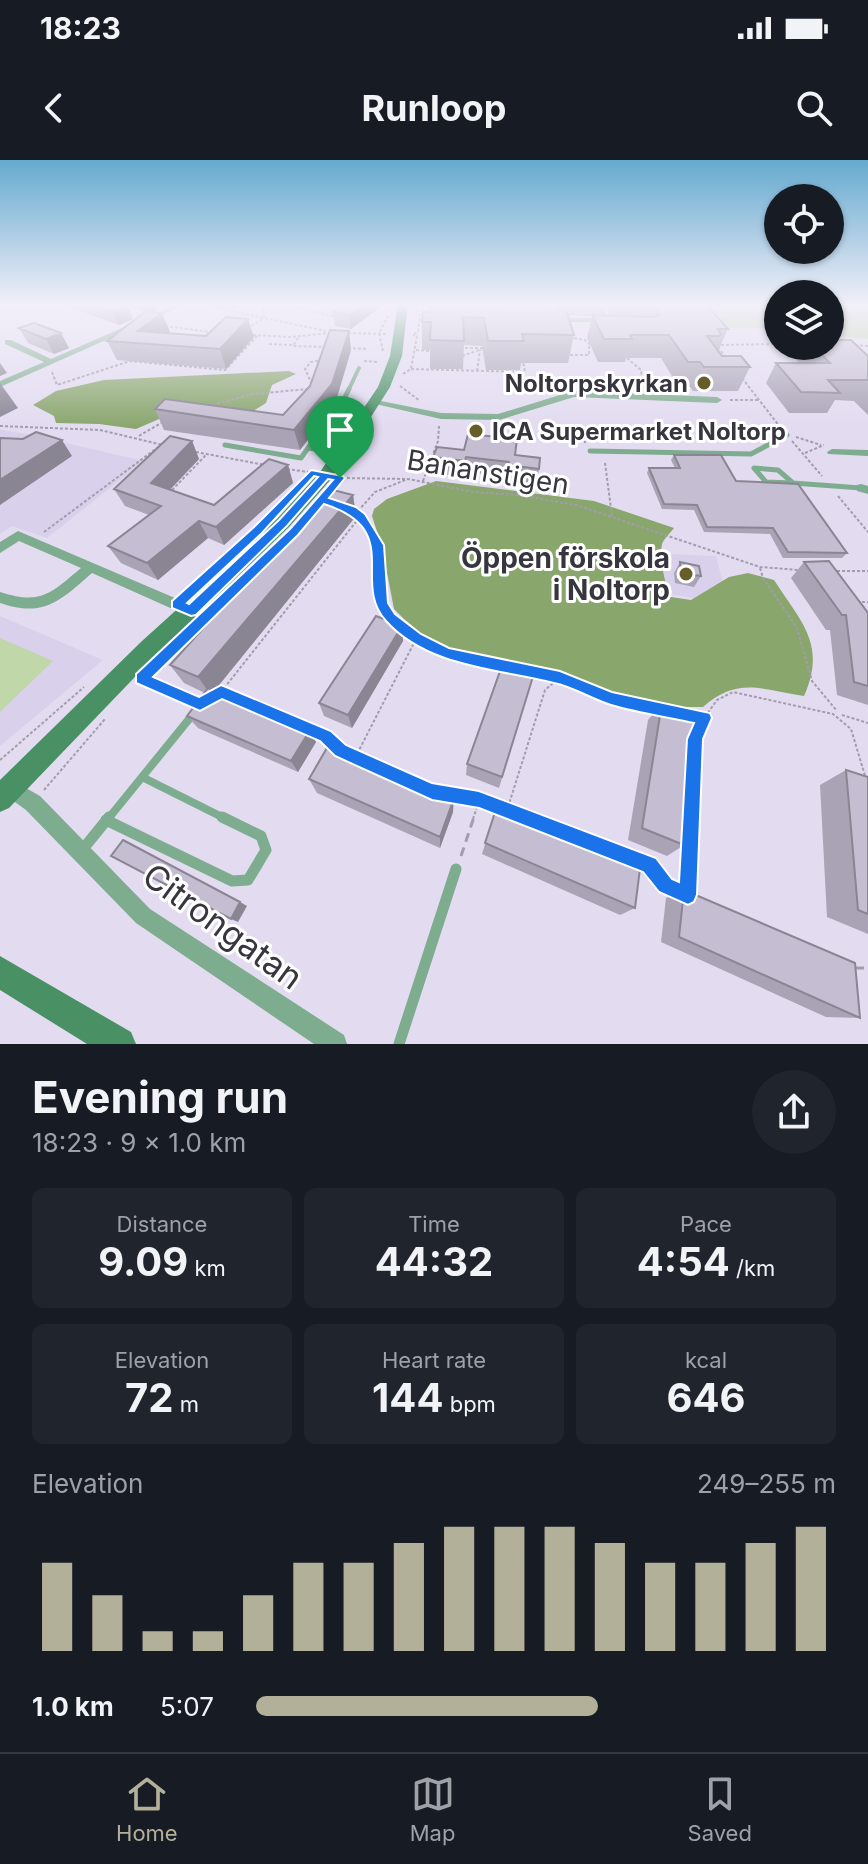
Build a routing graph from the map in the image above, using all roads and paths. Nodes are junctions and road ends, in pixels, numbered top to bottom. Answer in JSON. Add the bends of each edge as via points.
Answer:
{"nodes":[{"id":1,"x":15,"y":345,"type":"edge"},
{"id":2,"x":88,"y":345,"type":"edge"},
{"id":3,"x":248,"y":345,"type":"edge"},
{"id":4,"x":284,"y":345,"type":"edge"},
{"id":5,"x":397,"y":345,"type":"edge"},
{"id":6,"x":716,"y":345,"type":"edge"},
{"id":7,"x":293,"y":346,"type":"joint"},
{"id":8,"x":589,"y":346,"type":"joint"},
{"id":9,"x":599,"y":346,"type":"edge"},
{"id":10,"x":462,"y":348,"type":"edge"},
{"id":11,"x":367,"y":349,"type":"dead end"},
{"id":12,"x":415,"y":350,"type":"dead end"},
{"id":13,"x":480,"y":350,"type":"junction"},
{"id":14,"x":438,"y":351,"type":"edge"},
{"id":15,"x":566,"y":355,"type":"edge"},
{"id":16,"x":522,"y":356,"type":"edge"},
{"id":17,"x":625,"y":356,"type":"edge"},
{"id":18,"x":459,"y":357,"type":"edge"},
{"id":19,"x":333,"y":360,"type":"edge"},
{"id":20,"x":357,"y":361,"type":"dead end"},
{"id":21,"x":51,"y":362,"type":"junction"},
{"id":22,"x":382,"y":362,"type":"dead end"},
{"id":23,"x":41,"y":367,"type":"junction"},
{"id":24,"x":733,"y":367,"type":"edge"},
{"id":25,"x":359,"y":368,"type":"dead end"},
{"id":26,"x":411,"y":369,"type":"dead end"},
{"id":27,"x":477,"y":372,"type":"junction"},
{"id":28,"x":742,"y":378,"type":"edge"},
{"id":29,"x":0,"y":384,"type":"edge"},
{"id":30,"x":310,"y":388,"type":"junction"},
{"id":31,"x":646,"y":396,"type":"junction"},
{"id":32,"x":307,"y":398,"type":"edge"},
{"id":33,"x":717,"y":400,"type":"joint"},
{"id":34,"x":760,"y":400,"type":"junction"},
{"id":35,"x":376,"y":403,"type":"junction"},
{"id":36,"x":202,"y":409,"type":"edge"},
{"id":37,"x":165,"y":421,"type":"edge"},
{"id":38,"x":0,"y":426,"type":"edge"},
{"id":39,"x":583,"y":431,"type":"dead end"},
{"id":40,"x":784,"y":432,"type":"junction"},
{"id":41,"x":138,"y":437,"type":"junction"},
{"id":42,"x":225,"y":445,"type":"dead end"},
{"id":43,"x":822,"y":445,"type":"dead end"},
{"id":44,"x":308,"y":448,"type":"junction"},
{"id":45,"x":192,"y":451,"type":"edge"},
{"id":46,"x":590,"y":451,"type":"joint"},
{"id":47,"x":832,"y":452,"type":"dead end"},
{"id":48,"x":342,"y":453,"type":"junction"},
{"id":49,"x":863,"y":453,"type":"edge"},
{"id":50,"x":207,"y":454,"type":"junction"},
{"id":51,"x":604,"y":455,"type":"dead end"},
{"id":52,"x":266,"y":465,"type":"edge"},
{"id":53,"x":280,"y":468,"type":"edge"},
{"id":54,"x":868,"y":468,"type":"edge"},
{"id":55,"x":318,"y":474,"type":"junction"},
{"id":56,"x":408,"y":479,"type":"junction"},
{"id":57,"x":826,"y":481,"type":"junction"},
{"id":58,"x":303,"y":483,"type":"dead end"},
{"id":59,"x":794,"y":483,"type":"junction"},
{"id":60,"x":864,"y":489,"type":"edge"},
{"id":61,"x":164,"y":499,"type":"edge"},
{"id":62,"x":352,"y":509,"type":"edge"},
{"id":63,"x":357,"y":512,"type":"junction"},
{"id":64,"x":361,"y":516,"type":"junction"},
{"id":65,"x":612,"y":517,"type":"junction"},
{"id":66,"x":868,"y":532,"type":"edge"},
{"id":67,"x":32,"y":541,"type":"junction"},
{"id":68,"x":0,"y":548,"type":"edge"},
{"id":69,"x":91,"y":567,"type":"junction"},
{"id":70,"x":760,"y":567,"type":"junction"},
{"id":71,"x":800,"y":570,"type":"dead end"},
{"id":72,"x":832,"y":571,"type":"edge"},
{"id":73,"x":868,"y":571,"type":"edge"},
{"id":74,"x":0,"y":597,"type":"edge"},
{"id":75,"x":853,"y":602,"type":"edge"},
{"id":76,"x":868,"y":602,"type":"edge"},
{"id":77,"x":191,"y":611,"type":"junction"},
{"id":78,"x":416,"y":638,"type":"junction"},
{"id":79,"x":512,"y":667,"type":"edge"},
{"id":80,"x":524,"y":669,"type":"edge"},
{"id":81,"x":151,"y":670,"type":"dead end"},
{"id":82,"x":560,"y":677,"type":"junction"},
{"id":83,"x":82,"y":688,"type":"dead end"},
{"id":84,"x":200,"y":705,"type":"joint"},
{"id":85,"x":658,"y":707,"type":"edge"},
{"id":86,"x":114,"y":709,"type":"dead end"},
{"id":87,"x":690,"y":713,"type":"edge"},
{"id":88,"x":839,"y":714,"type":"junction"},
{"id":89,"x":704,"y":718,"type":"junction"},
{"id":90,"x":868,"y":723,"type":"edge"},
{"id":91,"x":0,"y":760,"type":"edge"},
{"id":92,"x":142,"y":777,"type":"junction"},
{"id":93,"x":868,"y":790,"type":"edge"},
{"id":94,"x":432,"y":791,"type":"edge"},
{"id":95,"x":5,"y":793,"type":"edge"},
{"id":96,"x":479,"y":800,"type":"junction"},
{"id":97,"x":33,"y":803,"type":"junction"},
{"id":98,"x":106,"y":820,"type":"junction"},
{"id":99,"x":80,"y":853,"type":"junction"},
{"id":100,"x":635,"y":859,"type":"edge"},
{"id":101,"x":456,"y":869,"type":"joint"},
{"id":102,"x":842,"y":963,"type":"edge"},
{"id":103,"x":868,"y":968,"type":"edge"},
{"id":104,"x":0,"y":972,"type":"edge"},
{"id":105,"x":119,"y":1044,"type":"edge"},
{"id":106,"x":335,"y":1044,"type":"edge"},
{"id":107,"x":399,"y":1044,"type":"edge"}],
"edges":[{"from":1,"to":21,"type":"street"},
{"from":2,"to":21,"type":"street"},
{"from":3,"to":23,"type":"path","via":[[225,370],[130,361],[57,385],[53,373]]},
{"from":4,"to":7,"type":"path"},
{"from":5,"to":35,"type":"street"},
{"from":6,"to":24,"type":"path"},
{"from":7,"to":11,"type":"path"},
{"from":8,"to":9,"type":"path"},
{"from":8,"to":15,"type":"path","via":[[589,355]]},
{"from":10,"to":13,"type":"path","via":[[485,348]]},
{"from":12,"to":14,"type":"path"},
{"from":13,"to":18,"type":"path"},
{"from":13,"to":27,"type":"path"},
{"from":16,"to":27,"type":"path","via":[[525,372]]},
{"from":17,"to":31,"type":"path","via":[[641,370]]},
{"from":19,"to":30,"type":"path","via":[[308,364],[305,373],[314,385]]},
{"from":20,"to":22,"type":"path"},
{"from":21,"to":23,"type":"street"},
{"from":23,"to":29,"type":"street"},
{"from":25,"to":44,"type":"lane","via":[[340,407]]},
{"from":26,"to":27,"type":"path"},
{"from":28,"to":34,"type":"path"},
{"from":30,"to":32,"type":"path"},
{"from":30,"to":36,"type":"path","via":[[253,394]]},
{"from":31,"to":33,"type":"street"},
{"from":31,"to":35,"type":"street","via":[[566,395],[499,417],[441,416]]},
{"from":33,"to":34,"type":"path"},
{"from":34,"to":40,"type":"path"},
{"from":35,"to":48,"type":"street"},
{"from":37,"to":41,"type":"path"},
{"from":38,"to":41,"type":"path"},
{"from":39,"to":46,"type":"path"},
{"from":40,"to":43,"type":"path"},
{"from":40,"to":46,"type":"lane","via":[[751,454]]},
{"from":40,"to":57,"type":"path"},
{"from":41,"to":67,"type":"path","via":[[162,444]]},
{"from":42,"to":44,"type":"lane","via":[[301,458]]},
{"from":44,"to":48,"type":"lane"},
{"from":45,"to":50,"type":"path"},
{"from":47,"to":49,"type":"street"},
{"from":48,"to":55,"type":"street"},
{"from":49,"to":54,"type":"street"},
{"from":50,"to":52,"type":"path"},
{"from":50,"to":61,"type":"path"},
{"from":51,"to":65,"type":"path"},
{"from":53,"to":55,"type":"path","name":"Bananstigen"},
{"from":55,"to":56,"type":"path","name":"Bananstigen"},
{"from":55,"to":58,"type":"path"},
{"from":55,"to":77,"type":"street","via":[[283,523]]},
{"from":56,"to":63,"type":"path","via":[[375,492]]},
{"from":56,"to":65,"type":"path","name":"Bananstigen","via":[[548,499]]},
{"from":57,"to":59,"type":"lane"},
{"from":57,"to":60,"type":"lane"},
{"from":57,"to":66,"type":"path"},
{"from":59,"to":59,"type":"lane","via":[[766,482],[754,468],[778,470]]},
{"from":62,"to":63,"type":"path"},
{"from":63,"to":64,"type":"path"},
{"from":64,"to":78,"type":"path","via":[[378,545],[382,604]]},
{"from":64,"to":78,"type":"path","via":[[221,692],[325,736],[355,758]]},
{"from":65,"to":70,"type":"path","name":"Bananstigen"},
{"from":67,"to":68,"type":"street","via":[[18,535]]},
{"from":67,"to":69,"type":"street"},
{"from":69,"to":74,"type":"street","via":[[49,601],[21,605]]},
{"from":69,"to":77,"type":"street"},
{"from":70,"to":71,"type":"path","name":"Bananstigen"},
{"from":70,"to":88,"type":"path","via":[[797,628],[812,681]]},
{"from":72,"to":73,"type":"path"},
{"from":75,"to":76,"type":"path"},
{"from":77,"to":95,"type":"street"},
{"from":78,"to":79,"type":"path","via":[[446,653]]},
{"from":80,"to":82,"type":"path"},
{"from":81,"to":84,"type":"path","via":[[142,679]]},
{"from":82,"to":85,"type":"path","via":[[611,699]]},
{"from":82,"to":96,"type":"path","via":[[545,690],[506,810]]},
{"from":83,"to":91,"type":"path"},
{"from":84,"to":92,"type":"lane"},
{"from":86,"to":97,"type":"path"},
{"from":87,"to":89,"type":"path"},
{"from":88,"to":89,"type":"path","via":[[733,692],[717,700]]},
{"from":88,"to":90,"type":"path"},
{"from":88,"to":93,"type":"path","via":[[859,743]]},
{"from":89,"to":100,"type":"path","via":[[695,739],[688,895],[666,886],[649,865]]},
{"from":92,"to":98,"type":"lane"},
{"from":92,"to":98,"type":"lane","via":[[261,836],[266,850],[248,880],[232,881]]},
{"from":94,"to":96,"type":"path"},
{"from":95,"to":97,"type":"street","name":"Citrongatan"},
{"from":96,"to":101,"type":"path"},
{"from":97,"to":99,"type":"street","name":"Citrongatan"},
{"from":98,"to":99,"type":"lane"},
{"from":99,"to":106,"type":"street","name":"Citrongatan","via":[[143,916]]},
{"from":101,"to":107,"type":"lane"},
{"from":102,"to":103,"type":"path"},
{"from":104,"to":105,"type":"street"}]}
